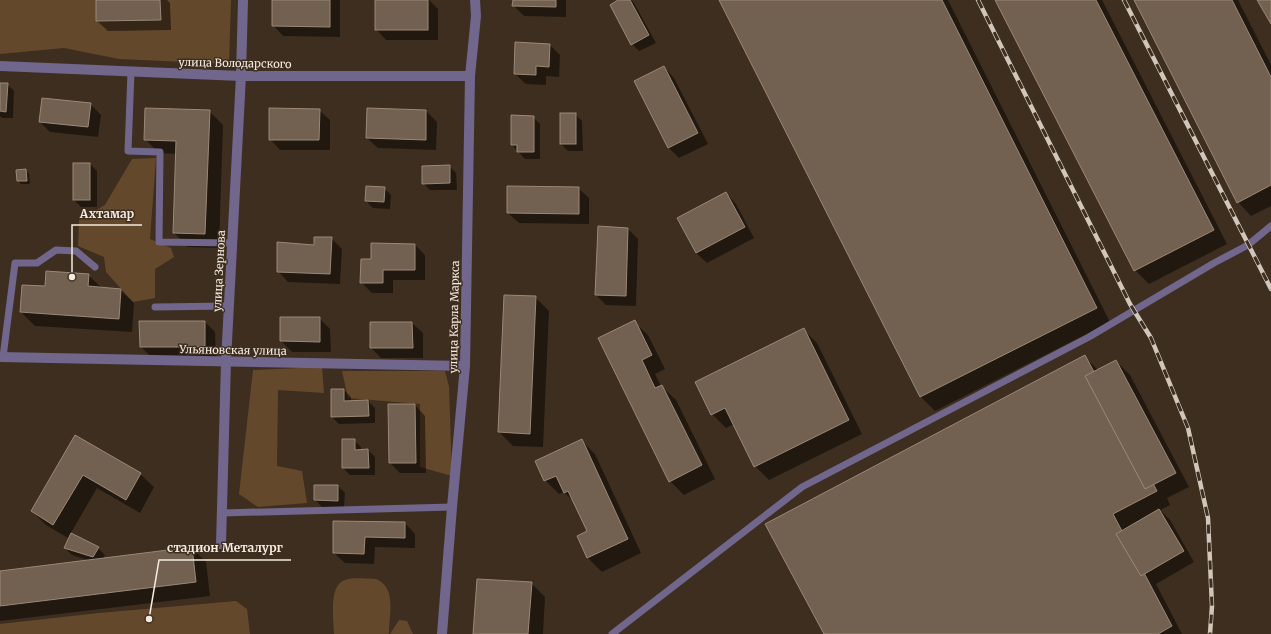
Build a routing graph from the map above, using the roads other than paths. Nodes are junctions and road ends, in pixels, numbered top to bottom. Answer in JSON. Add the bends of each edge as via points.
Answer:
{"nodes":[{"id":1,"x":243,"y":0,"type":"edge"},
{"id":2,"x":475,"y":0,"type":"edge"},
{"id":3,"x":0,"y":66,"type":"edge"},
{"id":4,"x":131,"y":72,"type":"junction"},
{"id":5,"x":241,"y":76,"type":"junction"},
{"id":6,"x":470,"y":76,"type":"junction"},
{"id":7,"x":1271,"y":226,"type":"edge"},
{"id":8,"x":233,"y":244,"type":"junction"},
{"id":9,"x":96,"y":267,"type":"dead end"},
{"id":10,"x":229,"y":306,"type":"junction"},
{"id":11,"x":155,"y":307,"type":"dead end"},
{"id":12,"x":2,"y":358,"type":"edge"},
{"id":13,"x":226,"y":361,"type":"junction"},
{"id":14,"x":465,"y":366,"type":"junction"},
{"id":15,"x":452,"y":507,"type":"junction"},
{"id":16,"x":222,"y":513,"type":"junction"},
{"id":17,"x":221,"y":544,"type":"dead end"},
{"id":18,"x":442,"y":634,"type":"edge"},
{"id":19,"x":612,"y":634,"type":"edge"}],
"edges":[{"from":1,"to":5,"type":"street","name":"улица Зернова"},
{"from":2,"to":6,"type":"street","name":"улица Карла Маркса","via":[[476,16]]},
{"from":3,"to":4,"type":"street","name":"улица Володарского"},
{"from":4,"to":5,"type":"street","name":"улица Володарского"},
{"from":4,"to":8,"type":"lane","via":[[128,151],[160,152],[159,242]]},
{"from":5,"to":6,"type":"street","name":"улица Володарского"},
{"from":5,"to":8,"type":"street","name":"улица Зернова"},
{"from":6,"to":14,"type":"street","name":"улица Карла Маркса"},
{"from":7,"to":19,"type":"lane","via":[[1248,245],[1089,337],[802,487]]},
{"from":8,"to":10,"type":"street","name":"улица Зернова"},
{"from":9,"to":12,"type":"lane","via":[[76,251],[56,250],[37,263],[15,263]]},
{"from":10,"to":11,"type":"lane"},
{"from":10,"to":13,"type":"street","name":"улица Зернова"},
{"from":12,"to":13,"type":"street","name":"Ульяновская улица"},
{"from":13,"to":14,"type":"street","name":"Ульяновская улица"},
{"from":13,"to":16,"type":"street","name":"улица Зернова"},
{"from":14,"to":15,"type":"street","name":"улица Карла Маркса"},
{"from":15,"to":16,"type":"lane"},
{"from":15,"to":18,"type":"street","name":"улица Карла Маркса"},
{"from":16,"to":17,"type":"street","name":"улица Зернова"}]}
